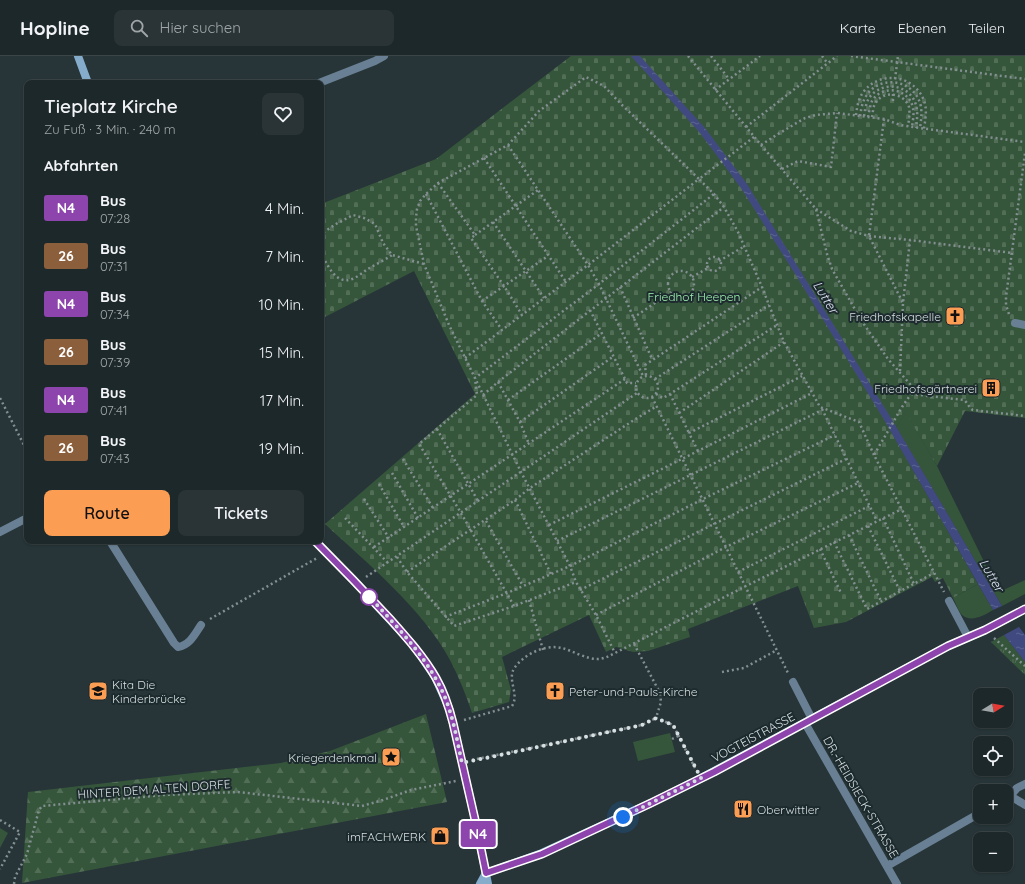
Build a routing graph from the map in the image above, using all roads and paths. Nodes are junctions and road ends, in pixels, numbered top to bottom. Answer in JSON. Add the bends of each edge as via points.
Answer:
{"nodes":[{"id":1,"x":78,"y":56,"type":"edge"},
{"id":2,"x":384,"y":56,"type":"edge"},
{"id":3,"x":688,"y":56,"type":"edge"},
{"id":4,"x":712,"y":56,"type":"edge"},
{"id":5,"x":758,"y":56,"type":"edge"},
{"id":6,"x":822,"y":56,"type":"edge"},
{"id":7,"x":838,"y":56,"type":"edge"},
{"id":8,"x":851,"y":56,"type":"edge"},
{"id":9,"x":898,"y":56,"type":"edge"},
{"id":10,"x":897,"y":62,"type":"junction"},
{"id":11,"x":828,"y":64,"type":"junction"},
{"id":12,"x":896,"y":78,"type":"junction"},
{"id":13,"x":729,"y":79,"type":"junction"},
{"id":14,"x":1025,"y":79,"type":"edge"},
{"id":15,"x":87,"y":80,"type":"edge"},
{"id":16,"x":324,"y":81,"type":"edge"},
{"id":17,"x":895,"y":82,"type":"junction"},
{"id":18,"x":894,"y":88,"type":"junction"},
{"id":19,"x":715,"y":90,"type":"junction"},
{"id":20,"x":893,"y":94,"type":"junction"},
{"id":21,"x":893,"y":101,"type":"dead end"},
{"id":22,"x":837,"y":113,"type":"junction"},
{"id":23,"x":856,"y":115,"type":"junction"},
{"id":24,"x":860,"y":116,"type":"junction"},
{"id":25,"x":864,"y":116,"type":"junction"},
{"id":26,"x":868,"y":117,"type":"junction"},
{"id":27,"x":872,"y":117,"type":"junction"},
{"id":28,"x":884,"y":119,"type":"junction"},
{"id":29,"x":908,"y":126,"type":"junction"},
{"id":30,"x":746,"y":127,"type":"junction"},
{"id":31,"x":912,"y":127,"type":"junction"},
{"id":32,"x":916,"y":128,"type":"junction"},
{"id":33,"x":920,"y":128,"type":"junction"},
{"id":34,"x":924,"y":129,"type":"junction"},
{"id":35,"x":754,"y":137,"type":"junction"},
{"id":36,"x":1025,"y":142,"type":"edge"},
{"id":37,"x":508,"y":145,"type":"junction"},
{"id":38,"x":761,"y":145,"type":"junction"},
{"id":39,"x":1025,"y":154,"type":"edge"},
{"id":40,"x":484,"y":158,"type":"junction"},
{"id":41,"x":1025,"y":160,"type":"edge"},
{"id":42,"x":1024,"y":167,"type":"edge"},
{"id":43,"x":782,"y":170,"type":"junction"},
{"id":44,"x":1024,"y":175,"type":"edge"},
{"id":45,"x":699,"y":179,"type":"junction"},
{"id":46,"x":438,"y":183,"type":"junction"},
{"id":47,"x":538,"y":190,"type":"junction"},
{"id":48,"x":426,"y":194,"type":"junction"},
{"id":49,"x":714,"y":194,"type":"junction"},
{"id":50,"x":515,"y":206,"type":"junction"},
{"id":51,"x":724,"y":208,"type":"junction"},
{"id":52,"x":816,"y":209,"type":"junction"},
{"id":53,"x":493,"y":222,"type":"junction"},
{"id":54,"x":324,"y":232,"type":"edge"},
{"id":55,"x":475,"y":235,"type":"junction"},
{"id":56,"x":869,"y":236,"type":"junction"},
{"id":57,"x":910,"y":240,"type":"junction"},
{"id":58,"x":744,"y":246,"type":"junction"},
{"id":59,"x":1012,"y":253,"type":"junction"},
{"id":60,"x":392,"y":255,"type":"junction"},
{"id":61,"x":548,"y":256,"type":"junction"},
{"id":62,"x":324,"y":259,"type":"edge"},
{"id":63,"x":719,"y":261,"type":"junction"},
{"id":64,"x":424,"y":264,"type":"junction"},
{"id":65,"x":588,"y":265,"type":"junction"},
{"id":66,"x":708,"y":268,"type":"junction"},
{"id":67,"x":526,"y":271,"type":"junction"},
{"id":68,"x":692,"y":277,"type":"junction"},
{"id":69,"x":566,"y":282,"type":"junction"},
{"id":70,"x":599,"y":284,"type":"junction"},
{"id":71,"x":504,"y":286,"type":"junction"},
{"id":72,"x":762,"y":287,"type":"junction"},
{"id":73,"x":620,"y":288,"type":"junction"},
{"id":74,"x":671,"y":292,"type":"junction"},
{"id":75,"x":544,"y":298,"type":"junction"},
{"id":76,"x":605,"y":298,"type":"junction"},
{"id":77,"x":482,"y":301,"type":"junction"},
{"id":78,"x":903,"y":303,"type":"junction"},
{"id":79,"x":769,"y":305,"type":"junction"},
{"id":80,"x":590,"y":310,"type":"junction"},
{"id":81,"x":522,"y":315,"type":"junction"},
{"id":82,"x":633,"y":318,"type":"junction"},
{"id":83,"x":1015,"y":323,"type":"joint"},
{"id":84,"x":777,"y":325,"type":"junction"},
{"id":85,"x":1025,"y":325,"type":"edge"},
{"id":86,"x":502,"y":330,"type":"junction"},
{"id":87,"x":602,"y":333,"type":"junction"},
{"id":88,"x":784,"y":342,"type":"junction"},
{"id":89,"x":614,"y":356,"type":"junction"},
{"id":90,"x":465,"y":358,"type":"junction"},
{"id":91,"x":652,"y":359,"type":"junction"},
{"id":92,"x":900,"y":372,"type":"junction"},
{"id":93,"x":644,"y":376,"type":"junction"},
{"id":94,"x":802,"y":376,"type":"junction"},
{"id":95,"x":475,"y":378,"type":"junction"},
{"id":96,"x":625,"y":379,"type":"junction"},
{"id":97,"x":655,"y":379,"type":"junction"},
{"id":98,"x":498,"y":382,"type":"junction"},
{"id":99,"x":636,"y":383,"type":"junction"},
{"id":100,"x":637,"y":393,"type":"junction"},
{"id":101,"x":812,"y":393,"type":"junction"},
{"id":102,"x":656,"y":394,"type":"junction"},
{"id":103,"x":670,"y":394,"type":"junction"},
{"id":104,"x":911,"y":394,"type":"junction"},
{"id":105,"x":483,"y":396,"type":"junction"},
{"id":106,"x":652,"y":397,"type":"junction"},
{"id":107,"x":0,"y":398,"type":"edge"},
{"id":108,"x":508,"y":400,"type":"junction"},
{"id":109,"x":657,"y":406,"type":"junction"},
{"id":110,"x":821,"y":408,"type":"junction"},
{"id":111,"x":679,"y":413,"type":"junction"},
{"id":112,"x":1025,"y":416,"type":"edge"},
{"id":113,"x":520,"y":422,"type":"junction"},
{"id":114,"x":437,"y":428,"type":"junction"},
{"id":115,"x":689,"y":433,"type":"junction"},
{"id":116,"x":835,"y":435,"type":"junction"},
{"id":117,"x":529,"y":444,"type":"junction"},
{"id":118,"x":24,"y":445,"type":"edge"},
{"id":119,"x":698,"y":451,"type":"junction"},
{"id":120,"x":513,"y":454,"type":"junction"},
{"id":121,"x":874,"y":455,"type":"junction"},
{"id":122,"x":683,"y":458,"type":"junction"},
{"id":123,"x":403,"y":459,"type":"dead end"},
{"id":124,"x":846,"y":459,"type":"junction"},
{"id":125,"x":521,"y":472,"type":"junction"},
{"id":126,"x":392,"y":473,"type":"dead end"},
{"id":127,"x":691,"y":475,"type":"junction"},
{"id":128,"x":858,"y":483,"type":"junction"},
{"id":129,"x":379,"y":484,"type":"dead end"},
{"id":130,"x":468,"y":485,"type":"junction"},
{"id":131,"x":530,"y":488,"type":"junction"},
{"id":132,"x":451,"y":496,"type":"junction"},
{"id":133,"x":364,"y":499,"type":"dead end"},
{"id":134,"x":703,"y":499,"type":"junction"},
{"id":135,"x":516,"y":500,"type":"junction"},
{"id":136,"x":478,"y":501,"type":"junction"},
{"id":137,"x":869,"y":506,"type":"junction"},
{"id":138,"x":433,"y":508,"type":"junction"},
{"id":139,"x":902,"y":509,"type":"junction"},
{"id":140,"x":461,"y":513,"type":"junction"},
{"id":141,"x":345,"y":518,"type":"dead end"},
{"id":142,"x":418,"y":518,"type":"junction"},
{"id":143,"x":883,"y":518,"type":"junction"},
{"id":144,"x":24,"y":520,"type":"edge"},
{"id":145,"x":486,"y":521,"type":"junction"},
{"id":146,"x":877,"y":521,"type":"junction"},
{"id":147,"x":715,"y":523,"type":"junction"},
{"id":148,"x":549,"y":525,"type":"junction"},
{"id":149,"x":868,"y":526,"type":"junction"},
{"id":150,"x":404,"y":527,"type":"junction"},
{"id":151,"x":472,"y":530,"type":"junction"},
{"id":152,"x":0,"y":532,"type":"edge"},
{"id":153,"x":849,"y":535,"type":"junction"},
{"id":154,"x":389,"y":538,"type":"junction"},
{"id":155,"x":557,"y":541,"type":"junction"},
{"id":156,"x":834,"y":542,"type":"junction"},
{"id":157,"x":112,"y":544,"type":"edge"},
{"id":158,"x":318,"y":544,"type":"edge"},
{"id":159,"x":726,"y":547,"type":"junction"},
{"id":160,"x":374,"y":548,"type":"junction"},
{"id":161,"x":820,"y":549,"type":"junction"},
{"id":162,"x":327,"y":553,"type":"junction"},
{"id":163,"x":397,"y":557,"type":"junction"},
{"id":164,"x":388,"y":563,"type":"junction"},
{"id":165,"x":570,"y":566,"type":"junction"},
{"id":166,"x":407,"y":572,"type":"junction"},
{"id":167,"x":738,"y":572,"type":"junction"},
{"id":168,"x":934,"y":573,"type":"junction"},
{"id":169,"x":551,"y":574,"type":"junction"},
{"id":170,"x":576,"y":582,"type":"junction"},
{"id":171,"x":357,"y":584,"type":"junction"},
{"id":172,"x":914,"y":584,"type":"junction"},
{"id":173,"x":523,"y":586,"type":"junction"},
{"id":174,"x":746,"y":586,"type":"junction"},
{"id":175,"x":580,"y":590,"type":"junction"},
{"id":176,"x":900,"y":591,"type":"junction"},
{"id":177,"x":507,"y":593,"type":"junction"},
{"id":178,"x":841,"y":593,"type":"dead end"},
{"id":179,"x":529,"y":600,"type":"junction"},
{"id":180,"x":882,"y":601,"type":"junction"},
{"id":181,"x":949,"y":601,"type":"joint"},
{"id":182,"x":514,"y":606,"type":"junction"},
{"id":183,"x":1025,"y":609,"type":"edge"},
{"id":184,"x":596,"y":615,"type":"junction"},
{"id":185,"x":445,"y":617,"type":"junction"},
{"id":186,"x":201,"y":625,"type":"joint"},
{"id":187,"x":985,"y":630,"type":"junction"},
{"id":188,"x":968,"y":637,"type":"junction"},
{"id":189,"x":634,"y":644,"type":"junction"},
{"id":190,"x":543,"y":650,"type":"junction"},
{"id":191,"x":777,"y":650,"type":"junction"},
{"id":192,"x":615,"y":654,"type":"junction"},
{"id":193,"x":1025,"y":666,"type":"edge"},
{"id":194,"x":722,"y":672,"type":"dead end"},
{"id":195,"x":793,"y":682,"type":"joint"},
{"id":196,"x":684,"y":689,"type":"dead end"},
{"id":197,"x":660,"y":693,"type":"junction"},
{"id":198,"x":656,"y":718,"type":"junction"},
{"id":199,"x":808,"y":721,"type":"junction"},
{"id":200,"x":453,"y":723,"type":"junction"},
{"id":201,"x":678,"y":736,"type":"junction"},
{"id":202,"x":672,"y":739,"type":"dead end"},
{"id":203,"x":462,"y":763,"type":"junction"},
{"id":204,"x":701,"y":778,"type":"junction"},
{"id":205,"x":466,"y":779,"type":"junction"},
{"id":206,"x":1025,"y":784,"type":"edge"},
{"id":207,"x":1013,"y":792,"type":"edge"},
{"id":208,"x":1013,"y":799,"type":"edge"},
{"id":209,"x":1025,"y":805,"type":"edge"},
{"id":210,"x":973,"y":817,"type":"edge"},
{"id":211,"x":0,"y":820,"type":"edge"},
{"id":212,"x":887,"y":866,"type":"junction"},
{"id":213,"x":0,"y":869,"type":"edge"},
{"id":214,"x":486,"y":873,"type":"junction"},
{"id":215,"x":14,"y":884,"type":"edge"},
{"id":216,"x":480,"y":884,"type":"edge"},
{"id":217,"x":488,"y":884,"type":"edge"},
{"id":218,"x":897,"y":884,"type":"edge"}],
"edges":[{"from":1,"to":15,"type":"street"},
{"from":2,"to":16,"type":"street"},
{"from":3,"to":19,"type":"path"},
{"from":4,"to":13,"type":"path"},
{"from":5,"to":13,"type":"path"},
{"from":6,"to":11,"type":"path"},
{"from":7,"to":11,"type":"path"},
{"from":8,"to":10,"type":"path"},
{"from":9,"to":10,"type":"path"},
{"from":10,"to":12,"type":"path"},
{"from":10,"to":14,"type":"path"},
{"from":11,"to":30,"type":"path"},
{"from":12,"to":17,"type":"path"},
{"from":12,"to":23,"type":"path","via":[[879,80],[869,86],[861,95]]},
{"from":12,"to":34,"type":"path","via":[[912,85],[920,94],[925,105]]},
{"from":13,"to":19,"type":"path"},
{"from":17,"to":18,"type":"path"},
{"from":17,"to":24,"type":"path","via":[[880,84],[871,89],[865,97]]},
{"from":17,"to":33,"type":"path","via":[[910,88],[917,96],[922,116]]},
{"from":18,"to":20,"type":"path"},
{"from":18,"to":25,"type":"path","via":[[891,86],[874,92],[868,99]]},
{"from":18,"to":26,"type":"path","via":[[877,95],[872,101]]},
{"from":18,"to":31,"type":"path","via":[[910,100],[913,107]]},
{"from":18,"to":32,"type":"path","via":[[899,87],[908,91],[913,98],[917,106]]},
{"from":19,"to":30,"type":"path"},
{"from":20,"to":21,"type":"path"},
{"from":20,"to":27,"type":"path","via":[[879,98],[875,103]]},
{"from":20,"to":29,"type":"path","via":[[902,98],[909,108]]},
{"from":22,"to":23,"type":"path"},
{"from":22,"to":38,"type":"path","via":[[805,118]]},
{"from":22,"to":43,"type":"path","via":[[831,167],[798,161]]},
{"from":23,"to":24,"type":"path"},
{"from":24,"to":25,"type":"path"},
{"from":25,"to":26,"type":"path"},
{"from":26,"to":27,"type":"path"},
{"from":27,"to":28,"type":"path"},
{"from":28,"to":29,"type":"path"},
{"from":28,"to":56,"type":"path"},
{"from":29,"to":31,"type":"path"},
{"from":30,"to":35,"type":"path"},
{"from":31,"to":32,"type":"path"},
{"from":32,"to":33,"type":"path"},
{"from":33,"to":34,"type":"path"},
{"from":34,"to":36,"type":"path"},
{"from":35,"to":38,"type":"path"},
{"from":35,"to":45,"type":"path"},
{"from":37,"to":40,"type":"path"},
{"from":37,"to":45,"type":"path","via":[[539,110],[586,77],[604,86]]},
{"from":37,"to":47,"type":"path"},
{"from":38,"to":43,"type":"path"},
{"from":39,"to":41,"type":"path"},
{"from":40,"to":46,"type":"path"},
{"from":40,"to":50,"type":"path"},
{"from":41,"to":42,"type":"path"},
{"from":42,"to":44,"type":"path"},
{"from":43,"to":52,"type":"path"},
{"from":44,"to":59,"type":"path"},
{"from":45,"to":49,"type":"path"},
{"from":45,"to":65,"type":"path"},
{"from":46,"to":48,"type":"path"},
{"from":46,"to":55,"type":"path"},
{"from":47,"to":50,"type":"path"},
{"from":47,"to":65,"type":"path"},
{"from":48,"to":64,"type":"path","via":[[420,201],[416,217]]},
{"from":48,"to":77,"type":"path"},
{"from":49,"to":51,"type":"path"},
{"from":49,"to":70,"type":"path"},
{"from":50,"to":53,"type":"path"},
{"from":50,"to":61,"type":"path"},
{"from":51,"to":58,"type":"path"},
{"from":51,"to":73,"type":"path"},
{"from":52,"to":56,"type":"path","via":[[851,231]]},
{"from":52,"to":92,"type":"path","via":[[832,269],[861,320]]},
{"from":53,"to":55,"type":"path"},
{"from":53,"to":67,"type":"path"},
{"from":54,"to":60,"type":"path","via":[[353,215],[364,218],[375,224],[383,243]]},
{"from":55,"to":71,"type":"path","via":[[472,238]]},
{"from":56,"to":57,"type":"path"},
{"from":56,"to":78,"type":"path"},
{"from":57,"to":59,"type":"path"},
{"from":57,"to":78,"type":"path"},
{"from":58,"to":63,"type":"path"},
{"from":58,"to":72,"type":"path"},
{"from":59,"to":83,"type":"path","via":[[1006,305]]},
{"from":60,"to":62,"type":"path","via":[[352,280],[344,280],[334,275]]},
{"from":60,"to":64,"type":"path"},
{"from":61,"to":67,"type":"path"},
{"from":61,"to":69,"type":"path"},
{"from":63,"to":66,"type":"path","via":[[711,258],[707,262]]},
{"from":63,"to":66,"type":"path","via":[[719,269],[713,271]]},
{"from":64,"to":90,"type":"path"},
{"from":65,"to":69,"type":"path"},
{"from":65,"to":70,"type":"path"},
{"from":66,"to":68,"type":"path"},
{"from":67,"to":71,"type":"path"},
{"from":67,"to":75,"type":"path"},
{"from":68,"to":74,"type":"path","via":[[694,286],[689,294],[679,297]]},
{"from":68,"to":74,"type":"path","via":[[681,271],[672,275],[668,283]]},
{"from":69,"to":75,"type":"path"},
{"from":70,"to":76,"type":"path"},
{"from":70,"to":95,"type":"path"},
{"from":71,"to":77,"type":"path"},
{"from":71,"to":81,"type":"path"},
{"from":72,"to":79,"type":"path"},
{"from":72,"to":91,"type":"path"},
{"from":73,"to":76,"type":"path"},
{"from":73,"to":82,"type":"path"},
{"from":74,"to":82,"type":"path"},
{"from":75,"to":81,"type":"path"},
{"from":76,"to":80,"type":"path"},
{"from":76,"to":93,"type":"path"},
{"from":77,"to":86,"type":"path"},
{"from":78,"to":92,"type":"path"},
{"from":79,"to":84,"type":"path"},
{"from":79,"to":97,"type":"path"},
{"from":80,"to":87,"type":"path"},
{"from":80,"to":98,"type":"path"},
{"from":81,"to":86,"type":"path"},
{"from":82,"to":91,"type":"path"},
{"from":83,"to":85,"type":"street"},
{"from":84,"to":88,"type":"path"},
{"from":84,"to":103,"type":"path"},
{"from":86,"to":90,"type":"path"},
{"from":87,"to":89,"type":"path"},
{"from":87,"to":108,"type":"path"},
{"from":88,"to":94,"type":"path"},
{"from":88,"to":111,"type":"path"},
{"from":89,"to":96,"type":"path"},
{"from":89,"to":113,"type":"path"},
{"from":90,"to":95,"type":"path"},
{"from":91,"to":93,"type":"path","via":[[645,365]]},
{"from":92,"to":104,"type":"path","via":[[912,388]]},
{"from":93,"to":97,"type":"path"},
{"from":93,"to":99,"type":"path"},
{"from":94,"to":101,"type":"path"},
{"from":94,"to":115,"type":"path"},
{"from":95,"to":105,"type":"path"},
{"from":95,"to":114,"type":"path","via":[[477,395]]},
{"from":96,"to":99,"type":"path","via":[[628,383]]},
{"from":96,"to":117,"type":"path"},
{"from":97,"to":102,"type":"path","via":[[658,386]]},
{"from":98,"to":105,"type":"path"},
{"from":98,"to":108,"type":"path"},
{"from":99,"to":100,"type":"path"},
{"from":100,"to":106,"type":"path","via":[[645,398]]},
{"from":100,"to":125,"type":"path"},
{"from":101,"to":110,"type":"path"},
{"from":101,"to":119,"type":"path"},
{"from":102,"to":103,"type":"path","via":[[663,398]]},
{"from":102,"to":106,"type":"path"},
{"from":103,"to":111,"type":"path"},
{"from":104,"to":112,"type":"path","via":[[964,400],[974,410]]},
{"from":104,"to":121,"type":"path"},
{"from":105,"to":120,"type":"path"},
{"from":106,"to":109,"type":"path"},
{"from":107,"to":118,"type":"path"},
{"from":108,"to":113,"type":"path"},
{"from":109,"to":122,"type":"path"},
{"from":109,"to":131,"type":"path"},
{"from":110,"to":116,"type":"path"},
{"from":110,"to":121,"type":"path","via":[[859,422]]},
{"from":110,"to":127,"type":"path"},
{"from":111,"to":115,"type":"path"},
{"from":113,"to":117,"type":"path"},
{"from":114,"to":130,"type":"path"},
{"from":114,"to":132,"type":"path","via":[[419,444]]},
{"from":115,"to":119,"type":"path"},
{"from":116,"to":124,"type":"path"},
{"from":116,"to":134,"type":"path"},
{"from":117,"to":120,"type":"path"},
{"from":119,"to":122,"type":"path"},
{"from":120,"to":125,"type":"path"},
{"from":120,"to":130,"type":"path"},
{"from":121,"to":139,"type":"path"},
{"from":122,"to":127,"type":"path"},
{"from":122,"to":148,"type":"path"},
{"from":123,"to":138,"type":"path"},
{"from":124,"to":128,"type":"path"},
{"from":124,"to":147,"type":"path"},
{"from":125,"to":131,"type":"path"},
{"from":125,"to":136,"type":"path"},
{"from":126,"to":142,"type":"path"},
{"from":127,"to":134,"type":"path"},
{"from":127,"to":155,"type":"path"},
{"from":128,"to":137,"type":"path"},
{"from":128,"to":159,"type":"path"},
{"from":129,"to":150,"type":"path"},
{"from":130,"to":132,"type":"path"},
{"from":130,"to":136,"type":"path"},
{"from":131,"to":135,"type":"path"},
{"from":131,"to":148,"type":"path"},
{"from":132,"to":138,"type":"path"},
{"from":132,"to":140,"type":"path"},
{"from":133,"to":154,"type":"path"},
{"from":134,"to":147,"type":"path"},
{"from":134,"to":165,"type":"path"},
{"from":135,"to":145,"type":"path"},
{"from":135,"to":169,"type":"path"},
{"from":136,"to":140,"type":"path"},
{"from":137,"to":146,"type":"path"},
{"from":137,"to":167,"type":"path"},
{"from":138,"to":142,"type":"path"},
{"from":139,"to":143,"type":"path"},
{"from":139,"to":168,"type":"path"},
{"from":140,"to":151,"type":"path"},
{"from":140,"to":163,"type":"path"},
{"from":141,"to":160,"type":"path"},
{"from":142,"to":150,"type":"path"},
{"from":143,"to":146,"type":"path"},
{"from":143,"to":172,"type":"path"},
{"from":144,"to":152,"type":"street"},
{"from":145,"to":151,"type":"path"},
{"from":145,"to":173,"type":"path"},
{"from":146,"to":149,"type":"path"},
{"from":147,"to":159,"type":"path"},
{"from":147,"to":175,"type":"path"},
{"from":148,"to":155,"type":"path"},
{"from":149,"to":153,"type":"path"},
{"from":149,"to":176,"type":"path"},
{"from":150,"to":154,"type":"path"},
{"from":151,"to":166,"type":"path"},
{"from":151,"to":177,"type":"path"},
{"from":153,"to":156,"type":"path"},
{"from":153,"to":180,"type":"path"},
{"from":154,"to":160,"type":"path"},
{"from":155,"to":165,"type":"path"},
{"from":156,"to":161,"type":"path"},
{"from":156,"to":180,"type":"path","via":[[866,609]]},
{"from":157,"to":186,"type":"street","via":[[174,643],[184,646]]},
{"from":158,"to":162,"type":"street"},
{"from":159,"to":167,"type":"path"},
{"from":159,"to":184,"type":"path"},
{"from":160,"to":164,"type":"path"},
{"from":161,"to":174,"type":"path"},
{"from":161,"to":178,"type":"path"},
{"from":162,"to":171,"type":"street"},
{"from":162,"to":186,"type":"path"},
{"from":163,"to":164,"type":"path"},
{"from":163,"to":166,"type":"path"},
{"from":164,"to":171,"type":"path"},
{"from":165,"to":169,"type":"path"},
{"from":165,"to":170,"type":"path"},
{"from":166,"to":185,"type":"path"},
{"from":167,"to":174,"type":"path"},
{"from":168,"to":172,"type":"path"},
{"from":168,"to":181,"type":"path"},
{"from":169,"to":173,"type":"path"},
{"from":170,"to":175,"type":"path"},
{"from":170,"to":179,"type":"path"},
{"from":171,"to":200,"type":"street","via":[[414,646],[435,677]]},
{"from":172,"to":176,"type":"path"},
{"from":173,"to":177,"type":"path"},
{"from":174,"to":189,"type":"path"},
{"from":174,"to":191,"type":"path"},
{"from":175,"to":184,"type":"path"},
{"from":176,"to":180,"type":"path"},
{"from":177,"to":182,"type":"path"},
{"from":177,"to":185,"type":"path"},
{"from":179,"to":182,"type":"path"},
{"from":179,"to":190,"type":"path"},
{"from":181,"to":188,"type":"street"},
{"from":182,"to":185,"type":"path","via":[[454,626]]},
{"from":183,"to":187,"type":"street","name":"VOGTEISTRASSE"},
{"from":184,"to":192,"type":"path"},
{"from":187,"to":188,"type":"street","name":"VOGTEISTRASSE"},
{"from":187,"to":193,"type":"path"},
{"from":188,"to":199,"type":"street","name":"VOGTEISTRASSE"},
{"from":189,"to":192,"type":"path"},
{"from":189,"to":197,"type":"path"},
{"from":190,"to":192,"type":"path","via":[[560,648],[598,659]]},
{"from":190,"to":200,"type":"path","via":[[527,656],[514,668],[512,676],[515,696],[512,706]]},
{"from":191,"to":194,"type":"path","via":[[744,668]]},
{"from":191,"to":195,"type":"path"},
{"from":195,"to":199,"type":"street","name":"DR.-HEIDSIECK-STRASSE"},
{"from":196,"to":197,"type":"path"},
{"from":197,"to":198,"type":"path","via":[[661,702]]},
{"from":198,"to":201,"type":"path","via":[[673,725]]},
{"from":198,"to":203,"type":"path","via":[[642,725]]},
{"from":199,"to":204,"type":"street","name":"VOGTEISTRASSE"},
{"from":199,"to":212,"type":"street","name":"DR.-HEIDSIECK-STRASSE"},
{"from":200,"to":203,"type":"street"},
{"from":201,"to":202,"type":"path"},
{"from":201,"to":204,"type":"path"},
{"from":203,"to":205,"type":"street"},
{"from":204,"to":214,"type":"street","name":"VOGTEISTRASSE","via":[[542,854]]},
{"from":205,"to":214,"type":"street"},
{"from":205,"to":215,"type":"path","name":"HINTER DEM ALTEN DORFE","via":[[411,790],[362,806],[238,792],[164,795],[42,806],[27,854]]},
{"from":206,"to":207,"type":"street"},
{"from":208,"to":209,"type":"street"},
{"from":210,"to":212,"type":"street"},
{"from":211,"to":213,"type":"path","via":[[20,832]]},
{"from":212,"to":218,"type":"street","name":"DR.-HEIDSIECK-STRASSE"},
{"from":214,"to":216,"type":"street"},
{"from":214,"to":217,"type":"street"}]}
